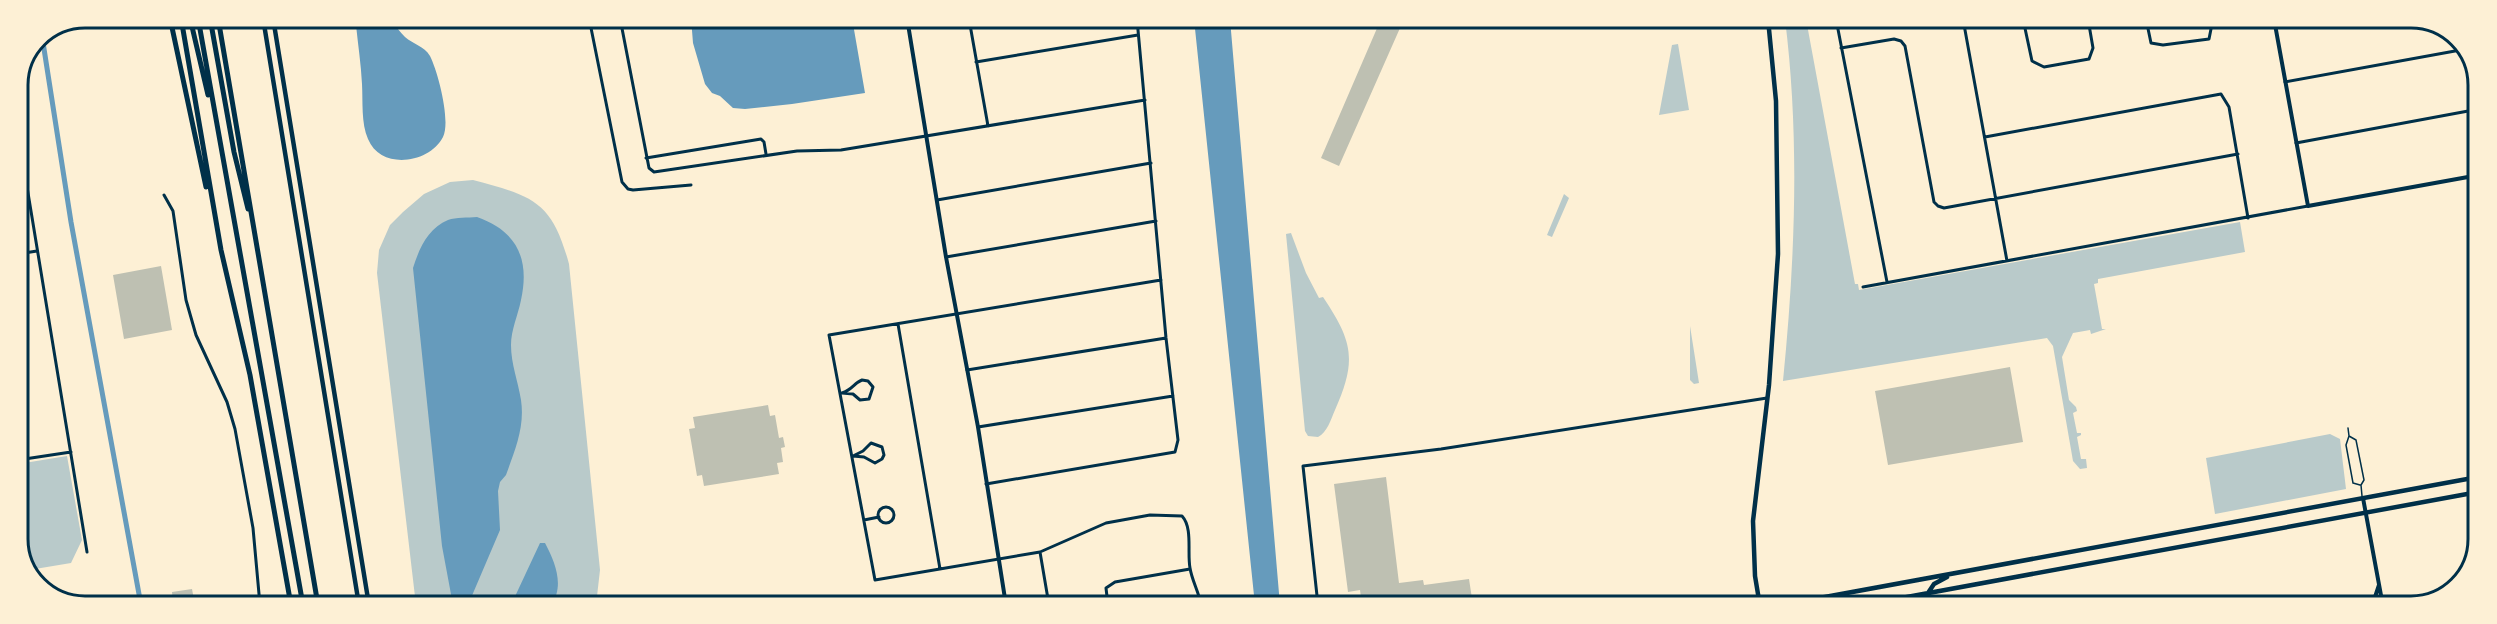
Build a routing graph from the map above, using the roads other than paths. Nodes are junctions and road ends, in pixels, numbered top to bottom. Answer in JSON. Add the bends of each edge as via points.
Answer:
{"nodes":[{"id":1,"x":172,"y":28,"type":"edge"},
{"id":2,"x":183,"y":28,"type":"edge"},
{"id":3,"x":192,"y":28,"type":"edge"},
{"id":4,"x":200,"y":28,"type":"edge"},
{"id":5,"x":212,"y":28,"type":"edge"},
{"id":6,"x":220,"y":28,"type":"edge"},
{"id":7,"x":265,"y":28,"type":"edge"},
{"id":8,"x":275,"y":28,"type":"edge"},
{"id":9,"x":591,"y":28,"type":"edge"},
{"id":10,"x":622,"y":28,"type":"edge"},
{"id":11,"x":909,"y":28,"type":"edge"},
{"id":12,"x":971,"y":28,"type":"edge"},
{"id":13,"x":1138,"y":28,"type":"edge"},
{"id":14,"x":1769,"y":28,"type":"edge"},
{"id":15,"x":1838,"y":28,"type":"edge"},
{"id":16,"x":1965,"y":28,"type":"edge"},
{"id":17,"x":2025,"y":28,"type":"edge"},
{"id":18,"x":2090,"y":28,"type":"edge"},
{"id":19,"x":2148,"y":28,"type":"edge"},
{"id":20,"x":2212,"y":28,"type":"edge"},
{"id":21,"x":2276,"y":28,"type":"edge"},
{"id":22,"x":1138,"y":35,"type":"junction"},
{"id":23,"x":1841,"y":48,"type":"junction"},
{"id":24,"x":2456,"y":51,"type":"edge"},
{"id":25,"x":976,"y":62,"type":"junction"},
{"id":26,"x":2285,"y":82,"type":"junction"},
{"id":27,"x":1145,"y":100,"type":"junction"},
{"id":28,"x":213,"y":110,"type":"junction"},
{"id":29,"x":2468,"y":111,"type":"edge"},
{"id":30,"x":988,"y":127,"type":"junction"},
{"id":31,"x":927,"y":137,"type":"junction"},
{"id":32,"x":1985,"y":137,"type":"junction"},
{"id":33,"x":2296,"y":143,"type":"junction"},
{"id":34,"x":2238,"y":154,"type":"junction"},
{"id":35,"x":766,"y":155,"type":"junction"},
{"id":36,"x":646,"y":158,"type":"junction"},
{"id":37,"x":1151,"y":163,"type":"junction"},
{"id":38,"x":2468,"y":177,"type":"edge"},
{"id":39,"x":691,"y":185,"type":"dead end"},
{"id":40,"x":28,"y":192,"type":"edge"},
{"id":41,"x":164,"y":195,"type":"dead end"},
{"id":42,"x":1996,"y":199,"type":"junction"},
{"id":43,"x":937,"y":200,"type":"junction"},
{"id":44,"x":2308,"y":206,"type":"junction"},
{"id":45,"x":2248,"y":218,"type":"junction"},
{"id":46,"x":1156,"y":221,"type":"junction"},
{"id":47,"x":38,"y":250,"type":"junction"},
{"id":48,"x":221,"y":250,"type":"junction"},
{"id":49,"x":28,"y":252,"type":"edge"},
{"id":50,"x":259,"y":252,"type":"junction"},
{"id":51,"x":946,"y":257,"type":"junction"},
{"id":52,"x":2007,"y":261,"type":"junction"},
{"id":53,"x":1161,"y":279,"type":"junction"},
{"id":54,"x":1887,"y":282,"type":"junction"},
{"id":55,"x":1863,"y":287,"type":"dead end"},
{"id":56,"x":309,"y":301,"type":"junction"},
{"id":57,"x":956,"y":314,"type":"junction"},
{"id":58,"x":322,"y":317,"type":"junction"},
{"id":59,"x":898,"y":324,"type":"junction"},
{"id":60,"x":1166,"y":338,"type":"junction"},
{"id":61,"x":967,"y":370,"type":"junction"},
{"id":62,"x":842,"y":393,"type":"junction"},
{"id":63,"x":1173,"y":396,"type":"junction"},
{"id":64,"x":1767,"y":398,"type":"junction"},
{"id":65,"x":978,"y":427,"type":"junction"},
{"id":66,"x":2348,"y":428,"type":"dead end"},
{"id":67,"x":2349,"y":435,"type":"junction"},
{"id":68,"x":71,"y":452,"type":"junction"},
{"id":69,"x":853,"y":456,"type":"junction"},
{"id":70,"x":29,"y":458,"type":"edge"},
{"id":71,"x":2468,"y":479,"type":"edge"},
{"id":72,"x":986,"y":484,"type":"junction"},
{"id":73,"x":2361,"y":485,"type":"junction"},
{"id":74,"x":2468,"y":494,"type":"edge"},
{"id":75,"x":2363,"y":498,"type":"junction"},
{"id":76,"x":2366,"y":513,"type":"junction"},
{"id":77,"x":879,"y":517,"type":"junction"},
{"id":78,"x":864,"y":520,"type":"junction"},
{"id":79,"x":87,"y":552,"type":"dead end"},
{"id":80,"x":1040,"y":552,"type":"junction"},
{"id":81,"x":998,"y":559,"type":"junction"},
{"id":82,"x":940,"y":569,"type":"junction"},
{"id":83,"x":1190,"y":569,"type":"junction"},
{"id":84,"x":1952,"y":574,"type":"junction"},
{"id":85,"x":2379,"y":584,"type":"junction"},
{"id":86,"x":1928,"y":593,"type":"junction"},
{"id":87,"x":259,"y":596,"type":"edge"},
{"id":88,"x":289,"y":596,"type":"edge"},
{"id":89,"x":301,"y":596,"type":"edge"},
{"id":90,"x":316,"y":596,"type":"edge"},
{"id":91,"x":358,"y":596,"type":"edge"},
{"id":92,"x":368,"y":596,"type":"edge"},
{"id":93,"x":1004,"y":596,"type":"edge"},
{"id":94,"x":1047,"y":596,"type":"edge"},
{"id":95,"x":1106,"y":596,"type":"edge"},
{"id":96,"x":1199,"y":596,"type":"edge"},
{"id":97,"x":1317,"y":596,"type":"edge"},
{"id":98,"x":1758,"y":596,"type":"edge"},
{"id":99,"x":1831,"y":596,"type":"edge"},
{"id":100,"x":1912,"y":596,"type":"edge"},
{"id":101,"x":2375,"y":596,"type":"edge"},
{"id":102,"x":2381,"y":596,"type":"edge"}],
"edges":[{"from":1,"to":48,"type":"highway"},
{"from":2,"to":48,"type":"highway"},
{"from":3,"to":28,"type":"highway"},
{"from":4,"to":28,"type":"highway"},
{"from":5,"to":50,"type":"highway","via":[[234,152]]},
{"from":6,"to":50,"type":"highway"},
{"from":7,"to":56,"type":"main road"},
{"from":8,"to":58,"type":"main road"},
{"from":9,"to":39,"type":"street","via":[[622,182],[633,190]]},
{"from":10,"to":36,"type":"street"},
{"from":11,"to":31,"type":"street"},
{"from":12,"to":25,"type":"street"},
{"from":13,"to":22,"type":"street"},
{"from":14,"to":64,"type":"main road","via":[[1776,101],[1779,254]]},
{"from":15,"to":23,"type":"street"},
{"from":16,"to":32,"type":"street"},
{"from":17,"to":18,"type":"street","via":[[2032,62],[2043,67],[2089,59],[2093,48]]},
{"from":19,"to":20,"type":"street","via":[[2151,43],[2163,45],[2209,39]]},
{"from":21,"to":26,"type":"street"},
{"from":22,"to":25,"type":"street"},
{"from":22,"to":27,"type":"street"},
{"from":23,"to":42,"type":"street","via":[[1901,40],[1934,202],[1944,208]]},
{"from":23,"to":54,"type":"street"},
{"from":24,"to":26,"type":"street"},
{"from":25,"to":30,"type":"street"},
{"from":26,"to":33,"type":"street"},
{"from":27,"to":30,"type":"street"},
{"from":27,"to":37,"type":"street"},
{"from":28,"to":89,"type":"highway"},
{"from":29,"to":33,"type":"street"},
{"from":30,"to":31,"type":"street"},
{"from":31,"to":35,"type":"street","via":[[841,150]]},
{"from":31,"to":43,"type":"street"},
{"from":32,"to":34,"type":"street","via":[[2221,94],[2229,107]]},
{"from":32,"to":42,"type":"street"},
{"from":33,"to":44,"type":"street"},
{"from":34,"to":42,"type":"street"},
{"from":34,"to":45,"type":"street"},
{"from":35,"to":36,"type":"street","via":[[654,172]]},
{"from":35,"to":36,"type":"street","via":[[761,139]]},
{"from":37,"to":43,"type":"street"},
{"from":37,"to":46,"type":"street"},
{"from":38,"to":44,"type":"street"},
{"from":40,"to":47,"type":"street"},
{"from":41,"to":87,"type":"street","via":[[173,211],[186,300],[196,335],[235,429],[253,528]]},
{"from":42,"to":52,"type":"street"},
{"from":43,"to":51,"type":"street"},
{"from":44,"to":45,"type":"street"},
{"from":45,"to":52,"type":"street"},
{"from":46,"to":51,"type":"street"},
{"from":46,"to":53,"type":"street"},
{"from":47,"to":49,"type":"street"},
{"from":47,"to":68,"type":"street"},
{"from":48,"to":88,"type":"highway","via":[[250,375]]},
{"from":50,"to":90,"type":"highway"},
{"from":51,"to":57,"type":"street"},
{"from":52,"to":54,"type":"street"},
{"from":53,"to":57,"type":"street"},
{"from":53,"to":60,"type":"street"},
{"from":54,"to":55,"type":"street"},
{"from":56,"to":58,"type":"main road"},
{"from":56,"to":91,"type":"main road"},
{"from":57,"to":59,"type":"street"},
{"from":57,"to":61,"type":"street"},
{"from":58,"to":92,"type":"main road"},
{"from":59,"to":62,"type":"street","via":[[829,335]]},
{"from":59,"to":82,"type":"street"},
{"from":60,"to":61,"type":"street"},
{"from":60,"to":63,"type":"street"},
{"from":61,"to":65,"type":"street"},
{"from":62,"to":62,"type":"street","via":[[862,380],[873,387],[871,397],[864,400]]},
{"from":62,"to":69,"type":"street"},
{"from":63,"to":65,"type":"street"},
{"from":63,"to":72,"type":"street","via":[[1178,440],[1175,452]]},
{"from":64,"to":97,"type":"street","via":[[1441,449],[1303,466]]},
{"from":64,"to":98,"type":"main road","via":[[1753,521]]},
{"from":65,"to":72,"type":"street"},
{"from":66,"to":67,"type":"lane"},
{"from":67,"to":73,"type":"lane","via":[[2356,440],[2364,480]]},
{"from":67,"to":73,"type":"lane","via":[[2346,445],[2353,483]]},
{"from":68,"to":70,"type":"street"},
{"from":68,"to":79,"type":"street"},
{"from":69,"to":69,"type":"street","via":[[872,443],[882,447],[884,455],[875,463]]},
{"from":69,"to":78,"type":"street"},
{"from":71,"to":75,"type":"main road"},
{"from":72,"to":81,"type":"street"},
{"from":73,"to":75,"type":"lane"},
{"from":74,"to":76,"type":"main road"},
{"from":75,"to":76,"type":"street"},
{"from":75,"to":84,"type":"main road"},
{"from":76,"to":85,"type":"street"},
{"from":76,"to":86,"type":"main road"},
{"from":77,"to":77,"type":"street","via":[[881,522],[889,523],[894,512],[882,508]]},
{"from":77,"to":78,"type":"street"},
{"from":78,"to":82,"type":"street","via":[[875,580]]},
{"from":80,"to":81,"type":"street"},
{"from":80,"to":83,"type":"street","via":[[1106,523],[1150,515],[1182,516],[1187,523]]},
{"from":80,"to":94,"type":"street"},
{"from":81,"to":82,"type":"street"},
{"from":81,"to":93,"type":"street"},
{"from":83,"to":95,"type":"street","via":[[1115,582],[1106,588]]},
{"from":83,"to":96,"type":"street"},
{"from":84,"to":86,"type":"main road","via":[[1934,584]]},
{"from":84,"to":99,"type":"main road"},
{"from":85,"to":101,"type":"street"},
{"from":85,"to":102,"type":"street"},
{"from":86,"to":100,"type":"main road"}]}
